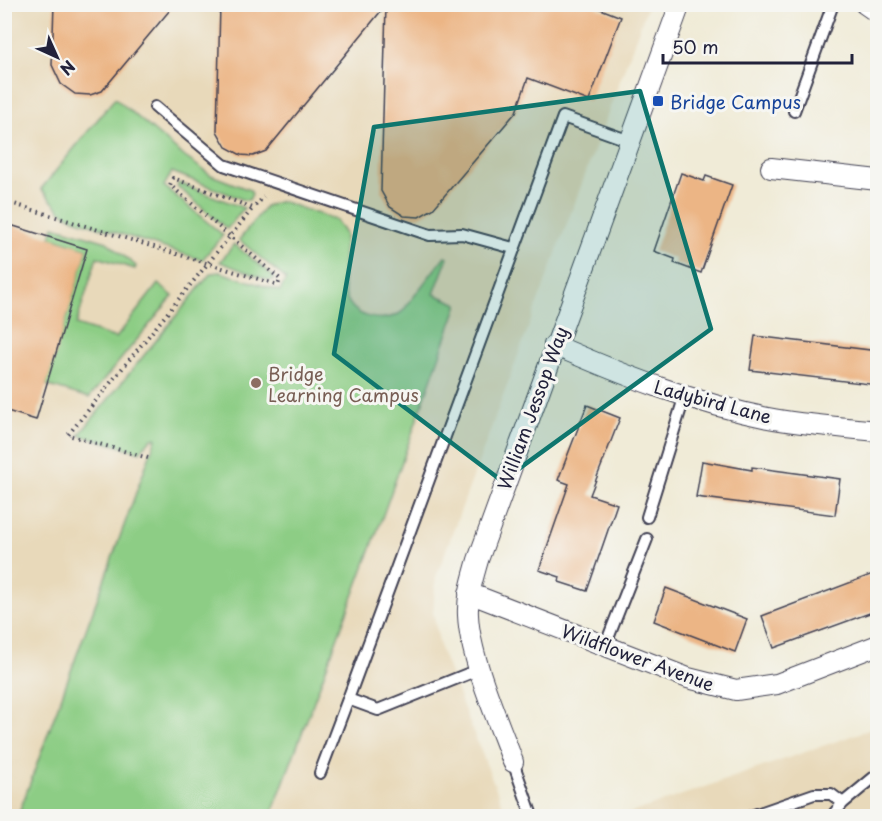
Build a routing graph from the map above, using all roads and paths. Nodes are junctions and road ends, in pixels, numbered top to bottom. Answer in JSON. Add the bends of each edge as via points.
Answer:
{"nodes":[{"id":1,"x":680,"y":4,"type":"edge"},
{"id":2,"x":833,"y":4,"type":"edge"},
{"id":3,"x":865,"y":4,"type":"edge"},
{"id":4,"x":878,"y":13,"type":"edge"},
{"id":5,"x":155,"y":107,"type":"dead end"},
{"id":6,"x":794,"y":111,"type":"dead end"},
{"id":7,"x":630,"y":141,"type":"junction"},
{"id":8,"x":771,"y":168,"type":"dead end"},
{"id":9,"x":878,"y":180,"type":"edge"},
{"id":10,"x":277,"y":183,"type":"junction"},
{"id":11,"x":4,"y":201,"type":"edge"},
{"id":12,"x":254,"y":208,"type":"junction"},
{"id":13,"x":230,"y":237,"type":"junction"},
{"id":14,"x":513,"y":248,"type":"junction"},
{"id":15,"x":207,"y":265,"type":"junction"},
{"id":16,"x":554,"y":345,"type":"junction"},
{"id":17,"x":685,"y":395,"type":"junction"},
{"id":18,"x":878,"y":431,"type":"edge"},
{"id":19,"x":148,"y":458,"type":"dead end"},
{"id":20,"x":647,"y":517,"type":"dead end"},
{"id":21,"x":647,"y":539,"type":"dead end"},
{"id":22,"x":469,"y":593,"type":"junction"},
{"id":23,"x":878,"y":645,"type":"edge"},
{"id":24,"x":605,"y":646,"type":"junction"},
{"id":25,"x":480,"y":669,"type":"junction"},
{"id":26,"x":348,"y":699,"type":"junction"},
{"id":27,"x":513,"y":762,"type":"joint"},
{"id":28,"x":320,"y":773,"type":"dead end"},
{"id":29,"x":878,"y":774,"type":"edge"},
{"id":30,"x":843,"y":803,"type":"junction"},
{"id":31,"x":532,"y":816,"type":"edge"},
{"id":32,"x":751,"y":816,"type":"edge"},
{"id":33,"x":832,"y":816,"type":"edge"}],
"edges":[{"from":1,"to":7,"type":"street","name":"William Jessop Way"},
{"from":2,"to":6,"type":"lane"},
{"from":3,"to":4,"type":"street"},
{"from":5,"to":10,"type":"lane","via":[[224,165]]},
{"from":7,"to":14,"type":"lane","via":[[563,117]]},
{"from":7,"to":16,"type":"street","name":"William Jessop Way"},
{"from":8,"to":9,"type":"street"},
{"from":10,"to":12,"type":"path"},
{"from":10,"to":14,"type":"lane","via":[[430,235],[462,234]]},
{"from":11,"to":15,"type":"path"},
{"from":12,"to":13,"type":"path"},
{"from":12,"to":13,"type":"path","via":[[174,178],[170,185]]},
{"from":13,"to":15,"type":"path"},
{"from":13,"to":15,"type":"path","via":[[280,279],[278,285]]},
{"from":14,"to":26,"type":"lane"},
{"from":15,"to":19,"type":"path","via":[[69,435]]},
{"from":16,"to":17,"type":"street","name":"Ladybird Lane","via":[[611,370]]},
{"from":16,"to":22,"type":"street","name":"William Jessop Way"},
{"from":17,"to":18,"type":"street","name":"Ladybird Lane","via":[[770,418]]},
{"from":17,"to":20,"type":"lane"},
{"from":21,"to":24,"type":"lane"},
{"from":22,"to":24,"type":"street","name":"Wildflower Avenue"},
{"from":22,"to":25,"type":"street","name":"William Jessop Way","via":[[468,617]]},
{"from":23,"to":24,"type":"street","name":"Wildflower Avenue","via":[[777,684],[736,690],[688,678]]},
{"from":25,"to":26,"type":"lane","via":[[378,710]]},
{"from":25,"to":27,"type":"street","name":"William Jessop Way"},
{"from":26,"to":28,"type":"lane"},
{"from":27,"to":31,"type":"lane","name":"William Jessop Way"},
{"from":29,"to":30,"type":"lane"},
{"from":30,"to":32,"type":"lane","via":[[831,794],[814,794]]},
{"from":30,"to":33,"type":"lane"}]}
